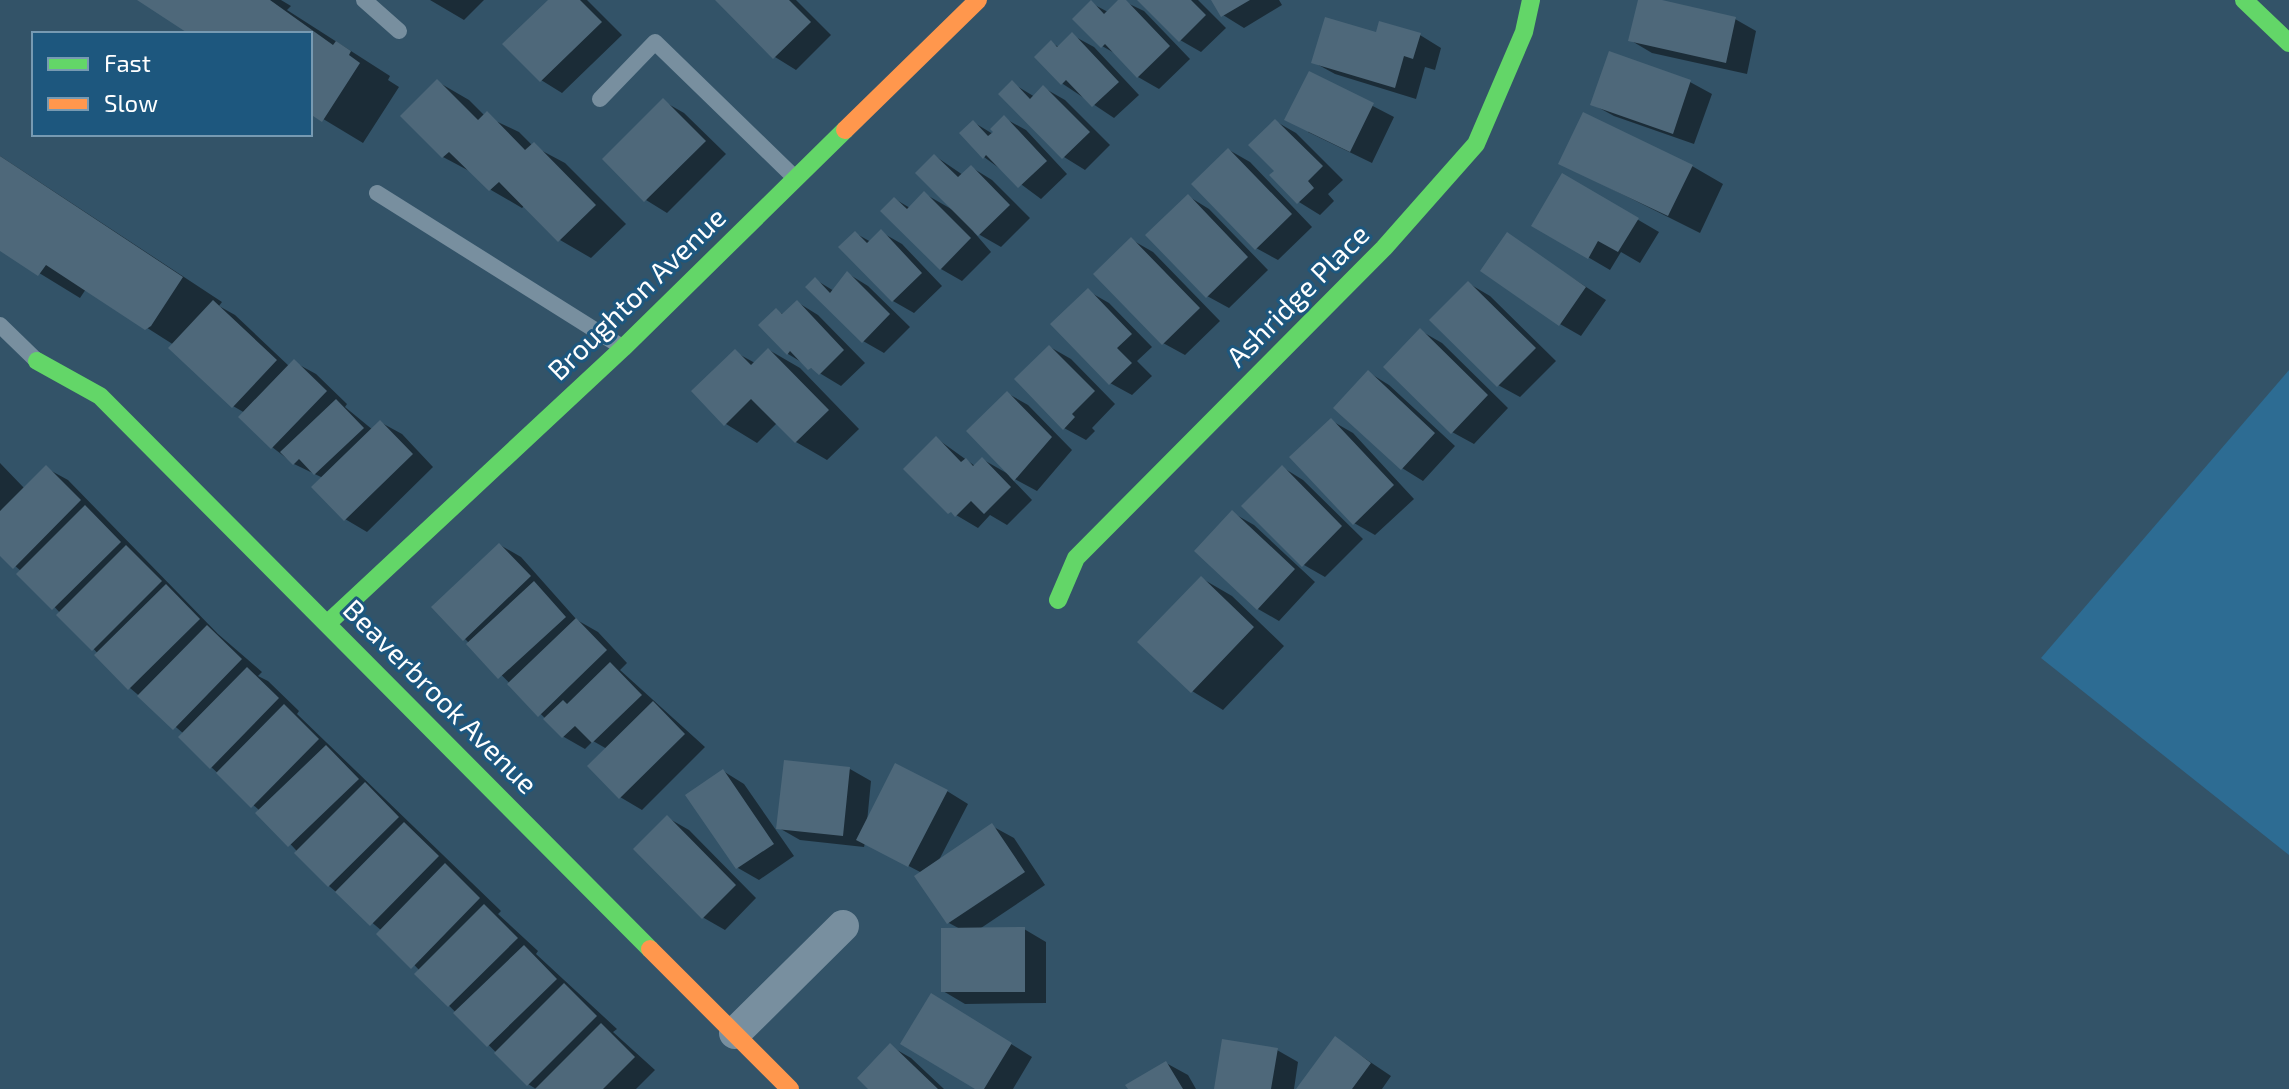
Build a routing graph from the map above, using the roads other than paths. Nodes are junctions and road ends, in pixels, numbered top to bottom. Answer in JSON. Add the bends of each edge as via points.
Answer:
{"nodes":[{"id":1,"x":364,"y":0,"type":"edge"},
{"id":2,"x":1531,"y":0,"type":"edge"},
{"id":3,"x":2244,"y":0,"type":"edge"},
{"id":4,"x":964,"y":5,"type":"edge"},
{"id":5,"x":399,"y":31,"type":"dead end"},
{"id":6,"x":2289,"y":43,"type":"edge"},
{"id":7,"x":600,"y":99,"type":"dead end"},
{"id":8,"x":794,"y":177,"type":"junction"},
{"id":9,"x":377,"y":193,"type":"dead end"},
{"id":10,"x":0,"y":325,"type":"edge"},
{"id":11,"x":623,"y":348,"type":"junction"},
{"id":12,"x":37,"y":361,"type":"joint"},
{"id":13,"x":1058,"y":600,"type":"dead end"},
{"id":14,"x":329,"y":622,"type":"junction"},
{"id":15,"x":843,"y":926,"type":"dead end"},
{"id":16,"x":735,"y":1033,"type":"junction"},
{"id":17,"x":790,"y":1089,"type":"edge"}],
"edges":[{"from":1,"to":5,"type":"lane"},
{"from":2,"to":13,"type":"street","name":"Ashridge Place","via":[[1524,32],[1476,144],[1384,248],[1076,558]]},
{"from":3,"to":6,"type":"street"},
{"from":4,"to":8,"type":"street","name":"Broughton Avenue"},
{"from":7,"to":8,"type":"lane","via":[[655,42]]},
{"from":8,"to":11,"type":"street","name":"Broughton Avenue"},
{"from":9,"to":11,"type":"lane"},
{"from":10,"to":12,"type":"lane"},
{"from":11,"to":14,"type":"street","name":"Broughton Avenue"},
{"from":12,"to":14,"type":"street","name":"Beaverbrook Avenue","via":[[100,396]]},
{"from":14,"to":16,"type":"street","name":"Beaverbrook Avenue"},
{"from":15,"to":16,"type":"street"},
{"from":16,"to":17,"type":"street","name":"Beaverbrook Avenue"}]}
